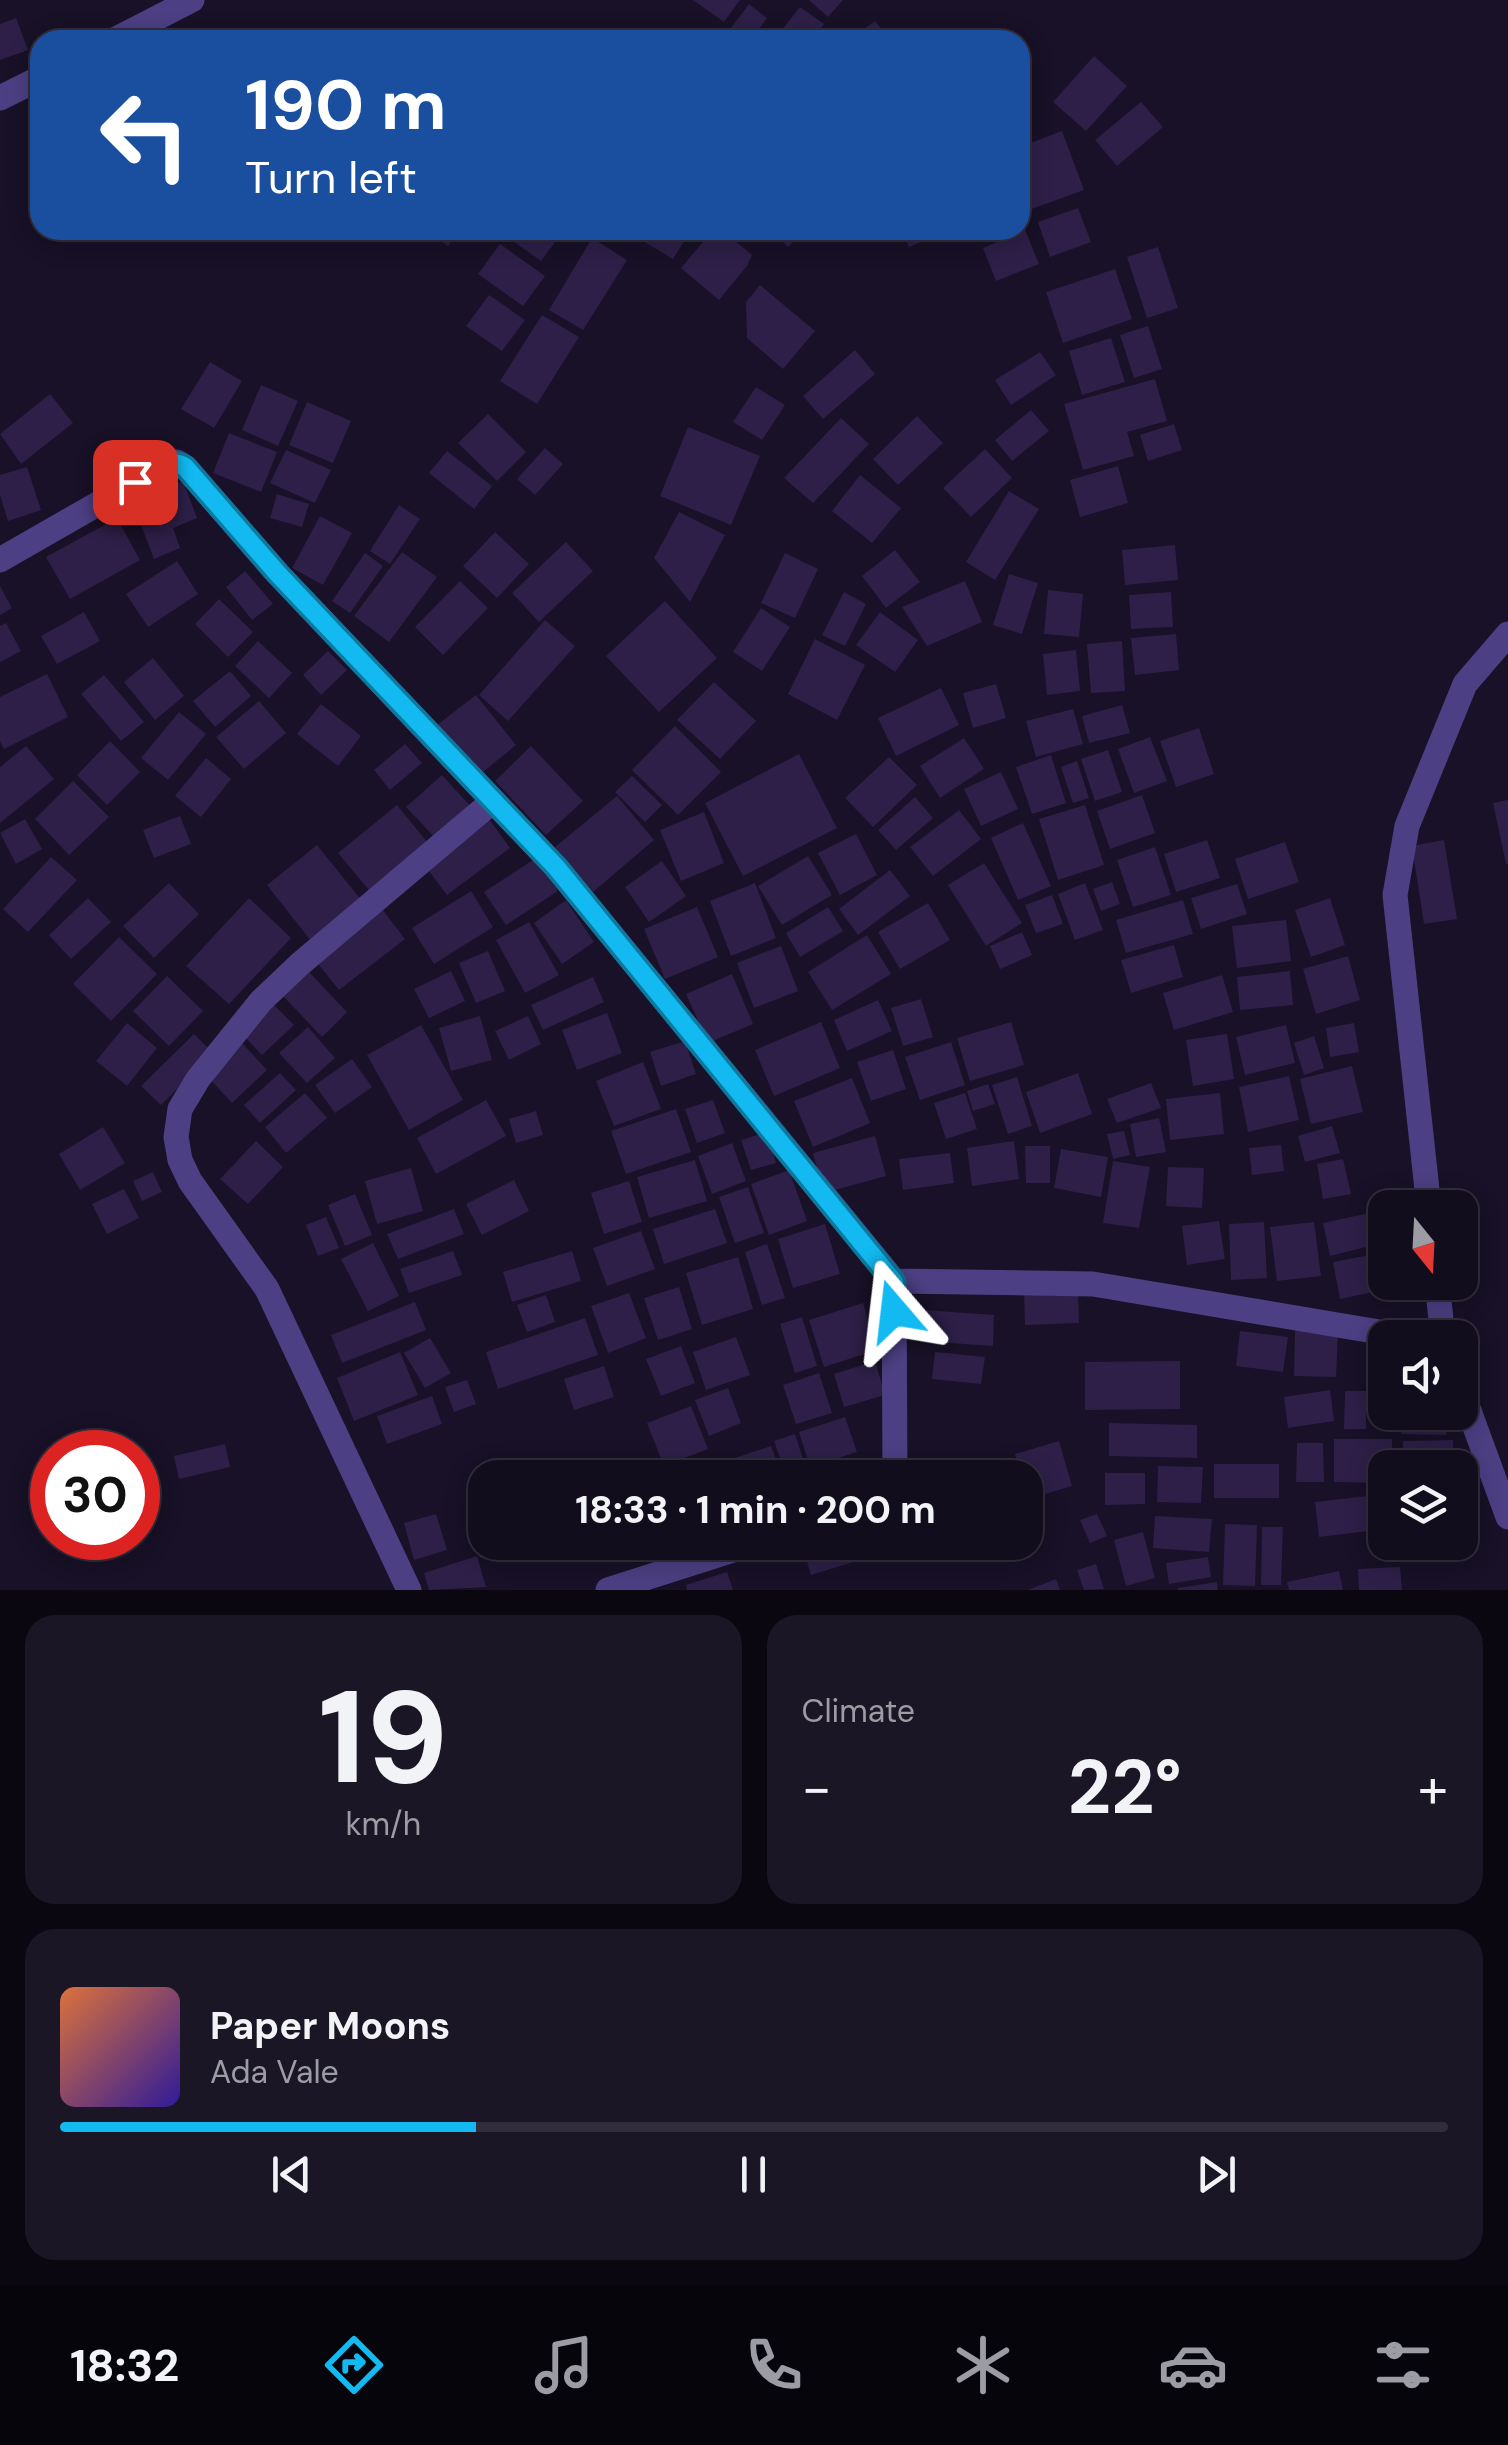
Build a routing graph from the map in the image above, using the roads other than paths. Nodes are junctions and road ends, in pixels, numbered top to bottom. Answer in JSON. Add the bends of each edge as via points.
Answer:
{"nodes":[{"id":1,"x":192,"y":0,"type":"edge"},
{"id":2,"x":134,"y":30,"type":"edge"},
{"id":3,"x":30,"y":83,"type":"edge"},
{"id":4,"x":0,"y":98,"type":"edge"},
{"id":5,"x":0,"y":560,"type":"edge"},
{"id":6,"x":1508,"y":634,"type":"edge"},
{"id":7,"x":493,"y":802,"type":"junction"},
{"id":8,"x":1427,"y":1190,"type":"edge"},
{"id":9,"x":894,"y":1282,"type":"junction"},
{"id":10,"x":1368,"y":1330,"type":"edge"},
{"id":11,"x":1476,"y":1430,"type":"edge"},
{"id":12,"x":895,"y":1460,"type":"edge"},
{"id":13,"x":1508,"y":1516,"type":"edge"},
{"id":14,"x":702,"y":1560,"type":"edge"},
{"id":15,"x":409,"y":1590,"type":"edge"},
{"id":16,"x":608,"y":1590,"type":"edge"}],
"edges":[{"from":1,"to":2,"type":"street"},
{"from":3,"to":4,"type":"street"},
{"from":5,"to":7,"type":"street","via":[[178,462]]},
{"from":6,"to":8,"type":"street","via":[[1466,684],[1406,826],[1395,895]]},
{"from":7,"to":9,"type":"street","via":[[568,882]]},
{"from":7,"to":15,"type":"street","via":[[260,1002],[198,1079],[180,1109],[176,1137],[190,1180],[274,1302]]},
{"from":9,"to":10,"type":"street","via":[[1094,1284]]},
{"from":9,"to":12,"type":"street"},
{"from":11,"to":13,"type":"street"},
{"from":14,"to":16,"type":"street"}]}
